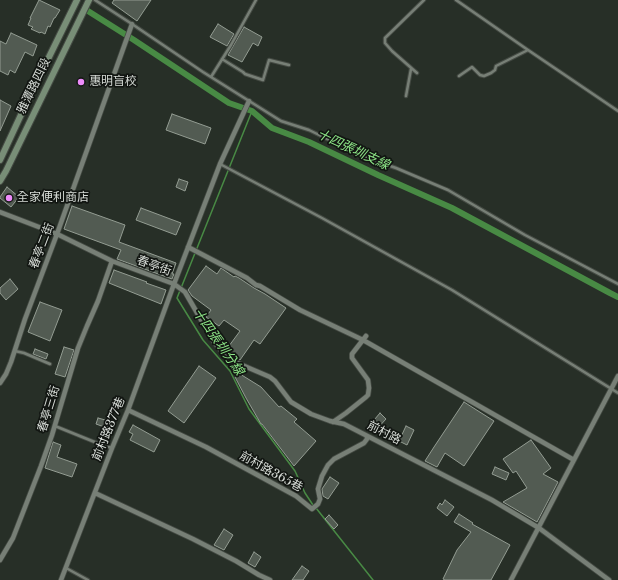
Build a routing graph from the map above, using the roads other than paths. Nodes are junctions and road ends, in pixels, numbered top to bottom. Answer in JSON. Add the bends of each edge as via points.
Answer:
{"nodes":[{"id":1,"x":76,"y":0,"type":"edge"},
{"id":2,"x":88,"y":0,"type":"edge"},
{"id":3,"x":95,"y":0,"type":"edge"},
{"id":4,"x":256,"y":0,"type":"edge"},
{"id":5,"x":424,"y":0,"type":"edge"},
{"id":6,"x":456,"y":0,"type":"edge"},
{"id":7,"x":132,"y":24,"type":"junction"},
{"id":8,"x":528,"y":50,"type":"junction"},
{"id":9,"x":222,"y":59,"type":"junction"},
{"id":10,"x":289,"y":65,"type":"dead end"},
{"id":11,"x":411,"y":68,"type":"junction"},
{"id":12,"x":417,"y":73,"type":"dead end"},
{"id":13,"x":459,"y":76,"type":"dead end"},
{"id":14,"x":211,"y":77,"type":"junction"},
{"id":15,"x":406,"y":96,"type":"dead end"},
{"id":16,"x":249,"y":101,"type":"junction"},
{"id":17,"x":26,"y":104,"type":"junction"},
{"id":18,"x":36,"y":108,"type":"junction"},
{"id":19,"x":618,"y":111,"type":"edge"},
{"id":20,"x":0,"y":160,"type":"edge"},
{"id":21,"x":220,"y":164,"type":"junction"},
{"id":22,"x":0,"y":181,"type":"edge"},
{"id":23,"x":0,"y":212,"type":"edge"},
{"id":24,"x":57,"y":234,"type":"junction"},
{"id":25,"x":188,"y":247,"type":"junction"},
{"id":26,"x":112,"y":261,"type":"junction"},
{"id":27,"x":174,"y":284,"type":"junction"},
{"id":28,"x":618,"y":284,"type":"edge"},
{"id":29,"x":364,"y":338,"type":"junction"},
{"id":30,"x":14,"y":351,"type":"junction"},
{"id":31,"x":50,"y":364,"type":"dead end"},
{"id":32,"x":618,"y":376,"type":"edge"},
{"id":33,"x":0,"y":383,"type":"edge"},
{"id":34,"x":611,"y":388,"type":"junction"},
{"id":35,"x":618,"y":392,"type":"edge"},
{"id":36,"x":128,"y":410,"type":"junction"},
{"id":37,"x":333,"y":422,"type":"junction"},
{"id":38,"x":54,"y":426,"type":"junction"},
{"id":39,"x":367,"y":436,"type":"junction"},
{"id":40,"x":112,"y":448,"type":"junction"},
{"id":41,"x":574,"y":460,"type":"junction"},
{"id":42,"x":95,"y":493,"type":"junction"},
{"id":43,"x":539,"y":528,"type":"junction"},
{"id":44,"x":0,"y":560,"type":"edge"},
{"id":45,"x":65,"y":568,"type":"junction"},
{"id":46,"x":61,"y":580,"type":"edge"},
{"id":47,"x":88,"y":580,"type":"edge"},
{"id":48,"x":270,"y":580,"type":"edge"},
{"id":49,"x":511,"y":580,"type":"edge"},
{"id":50,"x":609,"y":580,"type":"edge"}],
"edges":[{"from":1,"to":17,"type":"street","name":"雅潭路四段"},
{"from":2,"to":18,"type":"street","name":"雅潭路四段"},
{"from":3,"to":7,"type":"lane"},
{"from":4,"to":9,"type":"lane"},
{"from":5,"to":11,"type":"lane","via":[[385,38],[385,43]]},
{"from":6,"to":8,"type":"lane"},
{"from":7,"to":14,"type":"lane"},
{"from":7,"to":24,"type":"street","name":"春亭二街"},
{"from":8,"to":13,"type":"lane","via":[[496,66],[495,70],[484,76],[472,68]]},
{"from":8,"to":19,"type":"lane"},
{"from":9,"to":10,"type":"lane","via":[[245,74],[263,80],[269,60]]},
{"from":9,"to":14,"type":"lane"},
{"from":11,"to":12,"type":"lane"},
{"from":11,"to":15,"type":"lane"},
{"from":14,"to":16,"type":"lane"},
{"from":16,"to":21,"type":"street","name":"春亭街"},
{"from":16,"to":28,"type":"lane","via":[[281,121],[309,130],[364,158],[396,168],[448,190],[525,235]]},
{"from":17,"to":18,"type":"street"},
{"from":17,"to":20,"type":"street","name":"雅潭路四段"},
{"from":18,"to":22,"type":"street","name":"雅潭路四段"},
{"from":21,"to":25,"type":"street","name":"春亭街"},
{"from":21,"to":34,"type":"lane","via":[[452,290]]},
{"from":23,"to":24,"type":"street","name":"春亭街"},
{"from":24,"to":26,"type":"street","name":"春亭街"},
{"from":24,"to":30,"type":"street","name":"春亭二街"},
{"from":25,"to":27,"type":"street","name":"春亭街"},
{"from":25,"to":29,"type":"street","via":[[300,310]]},
{"from":26,"to":27,"type":"street","name":"春亭街"},
{"from":26,"to":38,"type":"street","name":"春亭三街","via":[[78,348]]},
{"from":27,"to":36,"type":"street","name":"前村路377巷"},
{"from":27,"to":37,"type":"street","name":"前村路","via":[[185,292],[214,342],[226,356],[270,377],[291,402],[311,414]]},
{"from":29,"to":37,"type":"street","via":[[352,354],[352,358],[368,380],[368,395]]},
{"from":29,"to":41,"type":"street"},
{"from":30,"to":31,"type":"lane"},
{"from":30,"to":33,"type":"street","name":"春亭二街"},
{"from":32,"to":34,"type":"street"},
{"from":34,"to":35,"type":"lane"},
{"from":34,"to":41,"type":"street"},
{"from":36,"to":39,"type":"street","name":"前村路365巷","via":[[206,447],[296,496],[312,509],[320,499],[318,489],[328,465],[364,443]]},
{"from":36,"to":40,"type":"street","name":"前村路377巷"},
{"from":37,"to":39,"type":"street","name":"前村路","via":[[344,424]]},
{"from":38,"to":40,"type":"lane"},
{"from":38,"to":44,"type":"street","name":"春亭三街","via":[[13,538]]},
{"from":39,"to":43,"type":"street","name":"前村路","via":[[492,500]]},
{"from":40,"to":42,"type":"street","name":"前村路377巷"},
{"from":41,"to":43,"type":"street"},
{"from":42,"to":45,"type":"street","name":"前村路377巷"},
{"from":42,"to":48,"type":"street","via":[[193,539]]},
{"from":43,"to":49,"type":"street"},
{"from":43,"to":50,"type":"street","name":"前村路"},
{"from":45,"to":46,"type":"street","name":"前村路377巷"},
{"from":45,"to":47,"type":"lane"}]}
